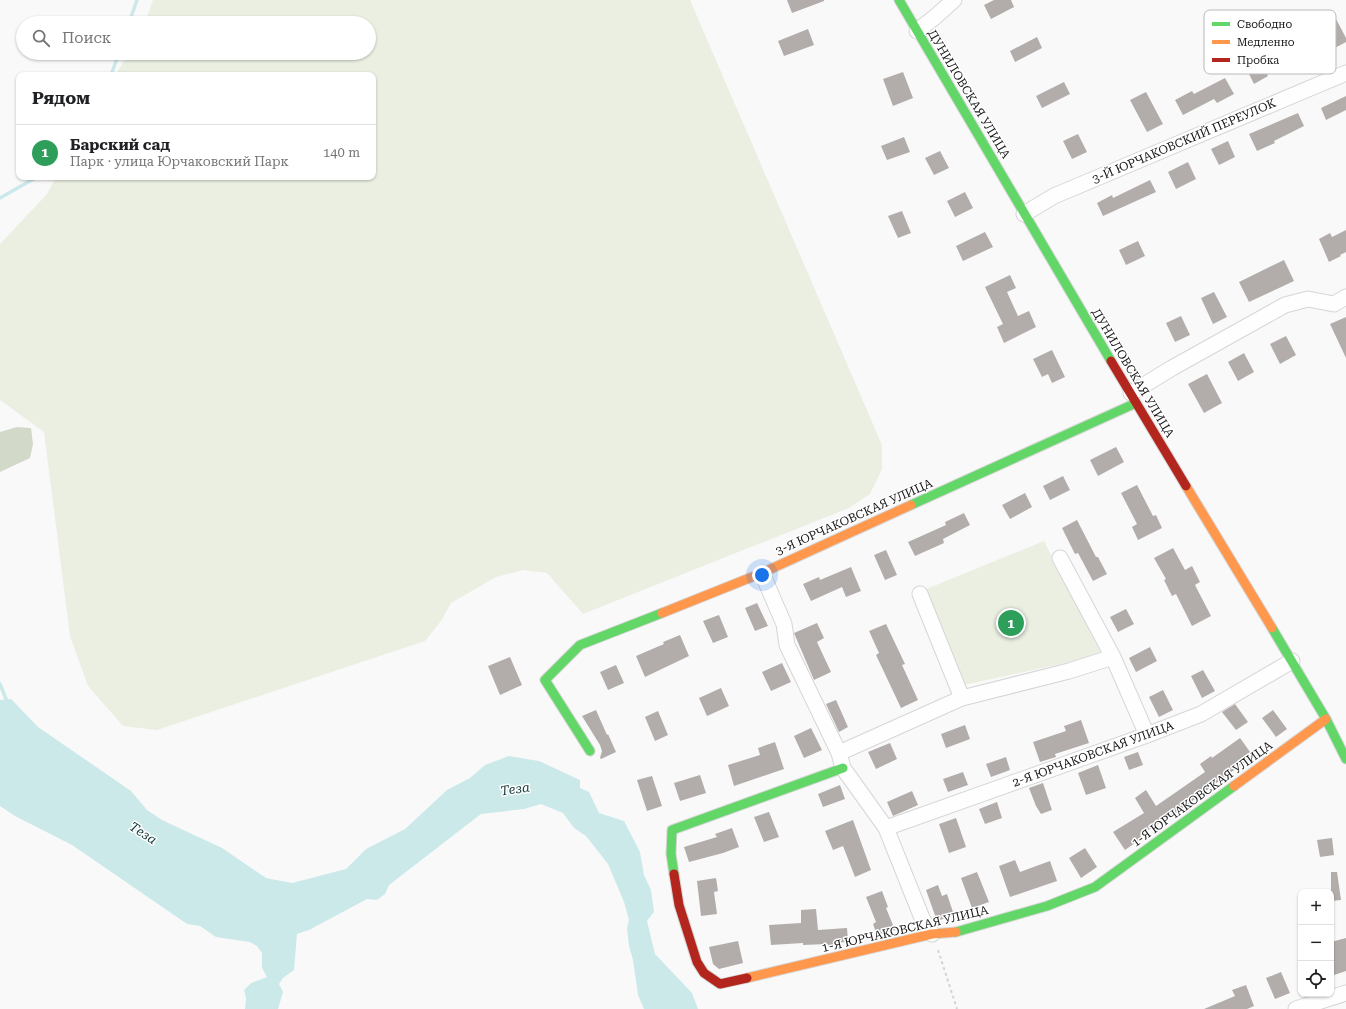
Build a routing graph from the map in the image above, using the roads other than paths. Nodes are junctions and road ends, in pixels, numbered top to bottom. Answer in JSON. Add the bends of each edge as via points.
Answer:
{"nodes":[{"id":1,"x":899,"y":0,"type":"edge"},
{"id":2,"x":954,"y":0,"type":"edge"},
{"id":3,"x":917,"y":31,"type":"junction"},
{"id":4,"x":1346,"y":73,"type":"edge"},
{"id":5,"x":1024,"y":214,"type":"junction"},
{"id":6,"x":1346,"y":297,"type":"edge"},
{"id":7,"x":1134,"y":398,"type":"junction"},
{"id":8,"x":1060,"y":558,"type":"dead end"},
{"id":9,"x":762,"y":573,"type":"junction"},
{"id":10,"x":920,"y":594,"type":"dead end"},
{"id":11,"x":1113,"y":657,"type":"junction"},
{"id":12,"x":1292,"y":661,"type":"junction"},
{"id":13,"x":962,"y":698,"type":"junction"},
{"id":14,"x":1326,"y":719,"type":"junction"},
{"id":15,"x":1147,"y":735,"type":"junction"},
{"id":16,"x":590,"y":751,"type":"dead end"},
{"id":17,"x":839,"y":753,"type":"junction"},
{"id":18,"x":1346,"y":759,"type":"edge"},
{"id":19,"x":843,"y":768,"type":"junction"},
{"id":20,"x":886,"y":828,"type":"junction"},
{"id":21,"x":932,"y":934,"type":"junction"},
{"id":22,"x":1346,"y":993,"type":"edge"},
{"id":23,"x":1296,"y":1009,"type":"edge"}],
"edges":[{"from":1,"to":3,"type":"street","name":"ДУНИЛОВСКАЯ УЛИЦА"},
{"from":2,"to":3,"type":"street"},
{"from":3,"to":5,"type":"street","name":"ДУНИЛОВСКАЯ УЛИЦА"},
{"from":4,"to":5,"type":"street","name":"3-Й ЮРЧАКОВСКИЙ ПЕРЕУЛОК","via":[[1054,196]]},
{"from":5,"to":7,"type":"street","name":"ДУНИЛОВСКАЯ УЛИЦА"},
{"from":6,"to":7,"type":"street","via":[[1334,304],[1308,299],[1285,305],[1172,368]]},
{"from":7,"to":9,"type":"street","name":"3-Я ЮРЧАКОВСКАЯ УЛИЦА"},
{"from":7,"to":12,"type":"street","name":"ДУНИЛОВСКАЯ УЛИЦА"},
{"from":8,"to":11,"type":"street"},
{"from":9,"to":16,"type":"street","name":"3-Я ЮРЧАКОВСКАЯ УЛИЦА","via":[[580,645],[545,680]]},
{"from":9,"to":17,"type":"street","via":[[784,624],[787,645]]},
{"from":10,"to":13,"type":"street"},
{"from":11,"to":13,"type":"street"},
{"from":11,"to":15,"type":"street"},
{"from":12,"to":14,"type":"street","name":"ДУНИЛОВСКАЯ УЛИЦА"},
{"from":12,"to":15,"type":"street","name":"2-Я ЮРЧАКОВСКАЯ УЛИЦА","via":[[1201,714]]},
{"from":13,"to":17,"type":"street"},
{"from":14,"to":18,"type":"street","name":"ДУНИЛОВСКАЯ УЛИЦА"},
{"from":14,"to":21,"type":"street","name":"1-Я ЮРЧАКОВСКАЯ УЛИЦА","via":[[1095,887],[1047,906],[958,932]]},
{"from":15,"to":20,"type":"street","name":"2-Я ЮРЧАКОВСКАЯ УЛИЦА"},
{"from":17,"to":19,"type":"street"},
{"from":19,"to":20,"type":"street"},
{"from":19,"to":21,"type":"street","name":"1-Я ЮРЧАКОВСКАЯ УЛИЦА","via":[[672,830],[671,854],[679,905],[697,962],[704,973],[720,984]]},
{"from":20,"to":21,"type":"street","via":[[922,918]]},
{"from":22,"to":23,"type":"street"}]}
